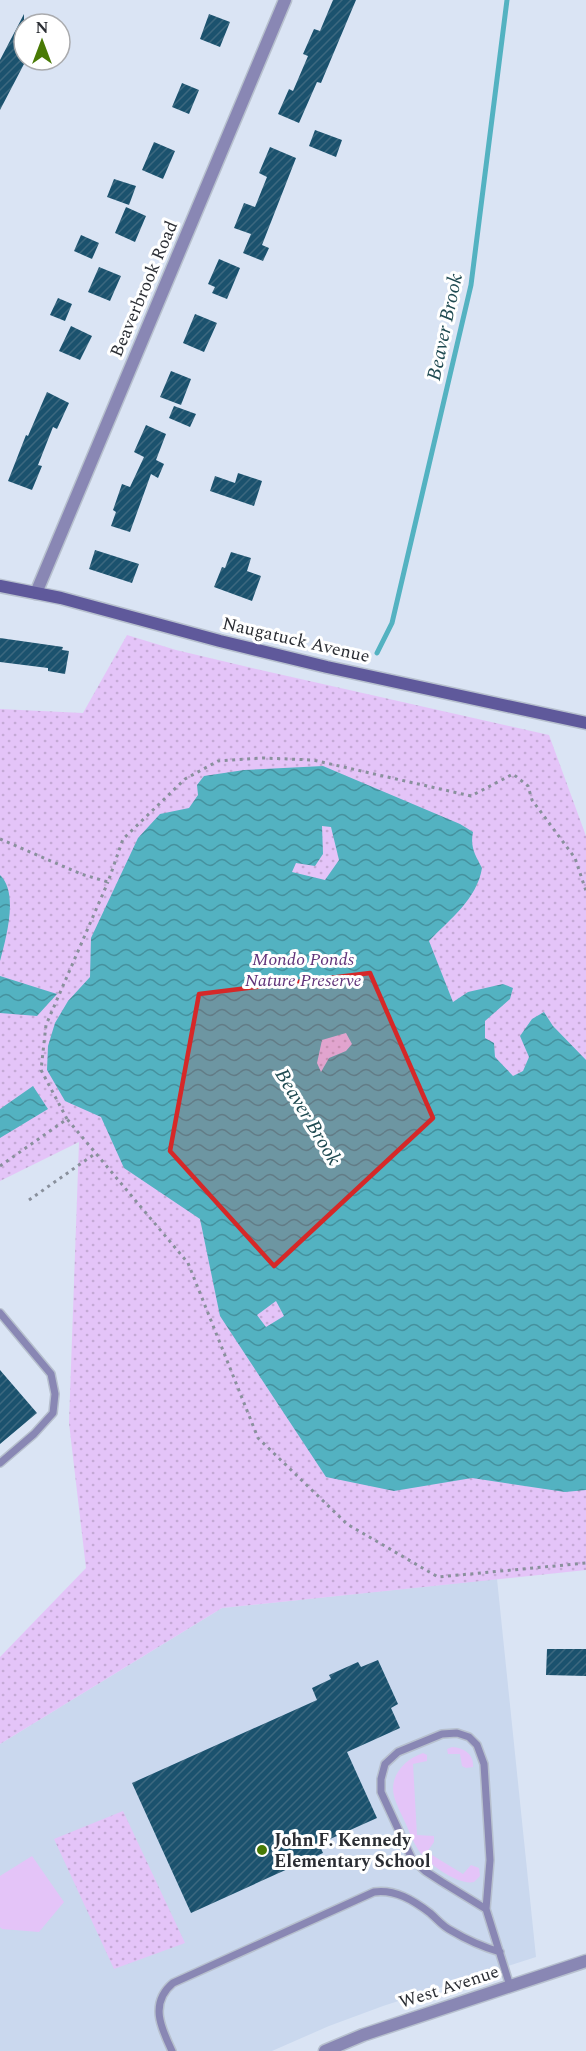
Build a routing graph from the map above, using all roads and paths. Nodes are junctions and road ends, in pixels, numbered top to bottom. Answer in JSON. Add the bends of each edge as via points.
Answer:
{"nodes":[{"id":1,"x":285,"y":0,"type":"edge"},
{"id":2,"x":0,"y":586,"type":"edge"},
{"id":3,"x":36,"y":593,"type":"junction"},
{"id":4,"x":586,"y":723,"type":"edge"},
{"id":5,"x":0,"y":839,"type":"edge"},
{"id":6,"x":108,"y":882,"type":"junction"},
{"id":7,"x":586,"y":891,"type":"edge"},
{"id":8,"x":67,"y":1119,"type":"junction"},
{"id":9,"x":96,"y":1153,"type":"junction"},
{"id":10,"x":0,"y":1166,"type":"edge"},
{"id":11,"x":29,"y":1200,"type":"dead end"},
{"id":12,"x":0,"y":1313,"type":"edge"},
{"id":13,"x":0,"y":1463,"type":"edge"},
{"id":14,"x":586,"y":1563,"type":"edge"},
{"id":15,"x":486,"y":1909,"type":"junction"},
{"id":16,"x":500,"y":1952,"type":"junction"},
{"id":17,"x":586,"y":1961,"type":"edge"},
{"id":18,"x":510,"y":1986,"type":"junction"},
{"id":19,"x":172,"y":2050,"type":"edge"},
{"id":20,"x":325,"y":2051,"type":"edge"}],
"edges":[{"from":1,"to":3,"type":"street","name":"Beaverbrook Road"},
{"from":2,"to":3,"type":"main road","name":"Naugatuck Avenue"},
{"from":3,"to":4,"type":"main road","name":"Naugatuck Avenue","via":[[254,649]]},
{"from":5,"to":6,"type":"path"},
{"from":6,"to":7,"type":"path","via":[[123,839],[185,779],[218,761],[273,759],[313,760],[471,796],[513,774],[528,786],[532,800],[575,858]]},
{"from":6,"to":8,"type":"path","via":[[46,1025],[41,1070]]},
{"from":8,"to":9,"type":"path"},
{"from":8,"to":10,"type":"path"},
{"from":9,"to":11,"type":"path"},
{"from":9,"to":14,"type":"path","via":[[188,1263],[258,1438],[347,1524],[438,1577]]},
{"from":12,"to":13,"type":"lane","via":[[51,1374],[55,1394],[53,1413]]},
{"from":15,"to":15,"type":"lane","via":[[490,1860],[484,1764],[477,1745],[469,1737],[442,1734],[398,1752],[385,1764],[381,1792],[412,1859]]},
{"from":15,"to":16,"type":"lane"},
{"from":16,"to":18,"type":"lane"},
{"from":16,"to":19,"type":"lane","via":[[450,1930],[430,1912],[396,1892],[374,1892],[173,1983],[162,1996],[158,2013]]},
{"from":17,"to":18,"type":"street","name":"West Avenue"},
{"from":18,"to":20,"type":"street","name":"West Avenue"}]}
